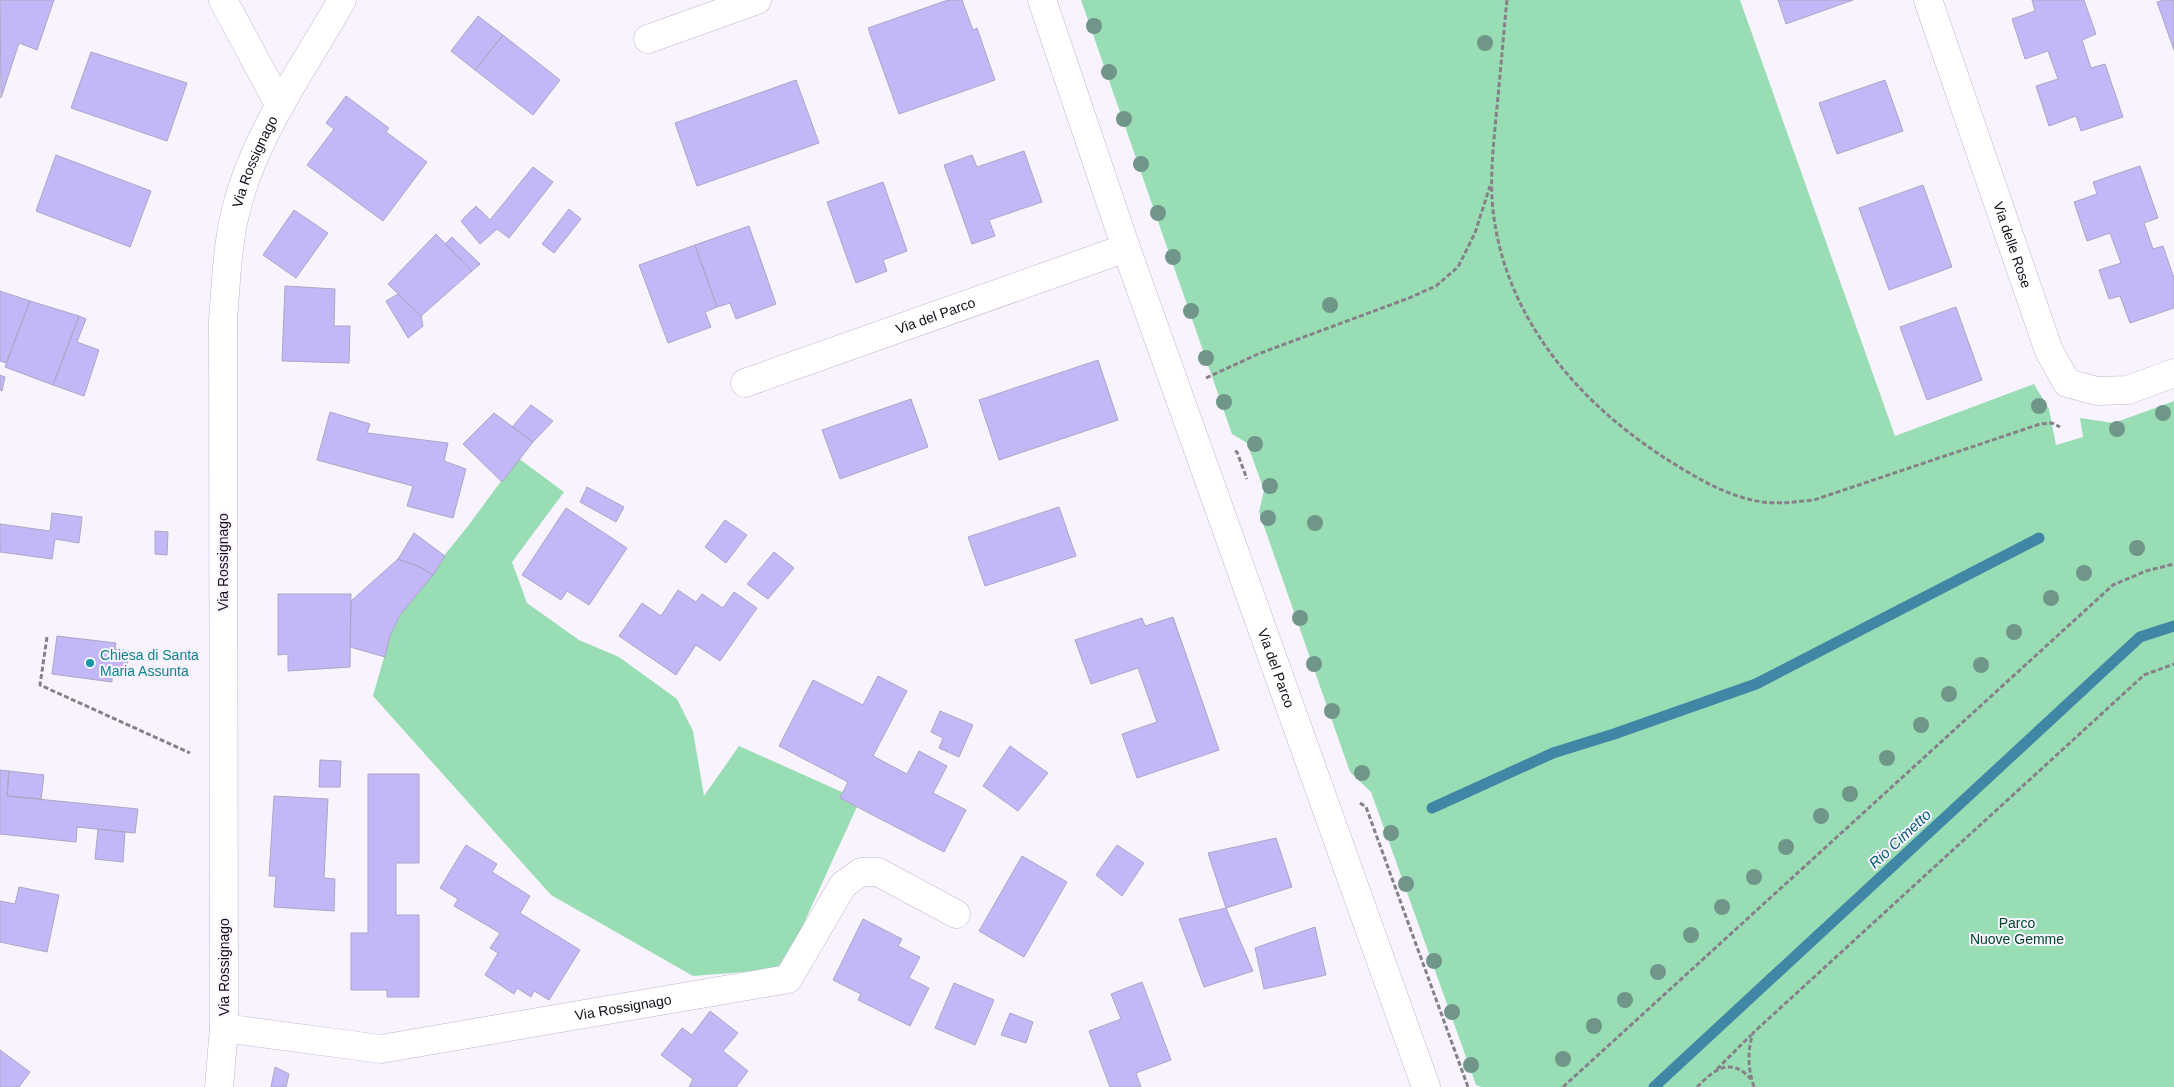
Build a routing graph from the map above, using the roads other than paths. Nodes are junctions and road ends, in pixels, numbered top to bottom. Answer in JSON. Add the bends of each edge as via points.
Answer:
{"nodes":[{"id":1,"x":222,"y":0,"type":"edge"},
{"id":2,"x":342,"y":0,"type":"edge"},
{"id":3,"x":757,"y":0,"type":"edge"},
{"id":4,"x":1042,"y":0,"type":"edge"},
{"id":5,"x":1928,"y":0,"type":"edge"},
{"id":6,"x":648,"y":40,"type":"dead end"},
{"id":7,"x":280,"y":106,"type":"junction"},
{"id":8,"x":1126,"y":248,"type":"junction"},
{"id":9,"x":2174,"y":373,"type":"edge"},
{"id":10,"x":745,"y":383,"type":"dead end"},
{"id":11,"x":956,"y":914,"type":"dead end"},
{"id":12,"x":224,"y":1028,"type":"junction"},
{"id":13,"x":218,"y":1087,"type":"edge"},
{"id":14,"x":1426,"y":1087,"type":"edge"}],
"edges":[{"from":1,"to":7,"type":"street","name":"Via Rossignago"},
{"from":2,"to":7,"type":"street","name":"Via Rossignago"},
{"from":3,"to":6,"type":"street"},
{"from":4,"to":8,"type":"street","name":"Via del Parco"},
{"from":5,"to":9,"type":"street","name":"Via delle Rose","via":[[2049,351],[2067,383],[2097,391],[2128,390]]},
{"from":7,"to":12,"type":"street","name":"Via Rossignago","via":[[258,151],[235,212],[223,320]]},
{"from":8,"to":10,"type":"street","name":"Via del Parco"},
{"from":8,"to":14,"type":"street","name":"Via del Parco"},
{"from":11,"to":12,"type":"street","name":"Via Rossignago","via":[[878,872],[861,872],[843,885],[788,979],[380,1049]]},
{"from":12,"to":13,"type":"street","name":"Via Rossignago"}]}
